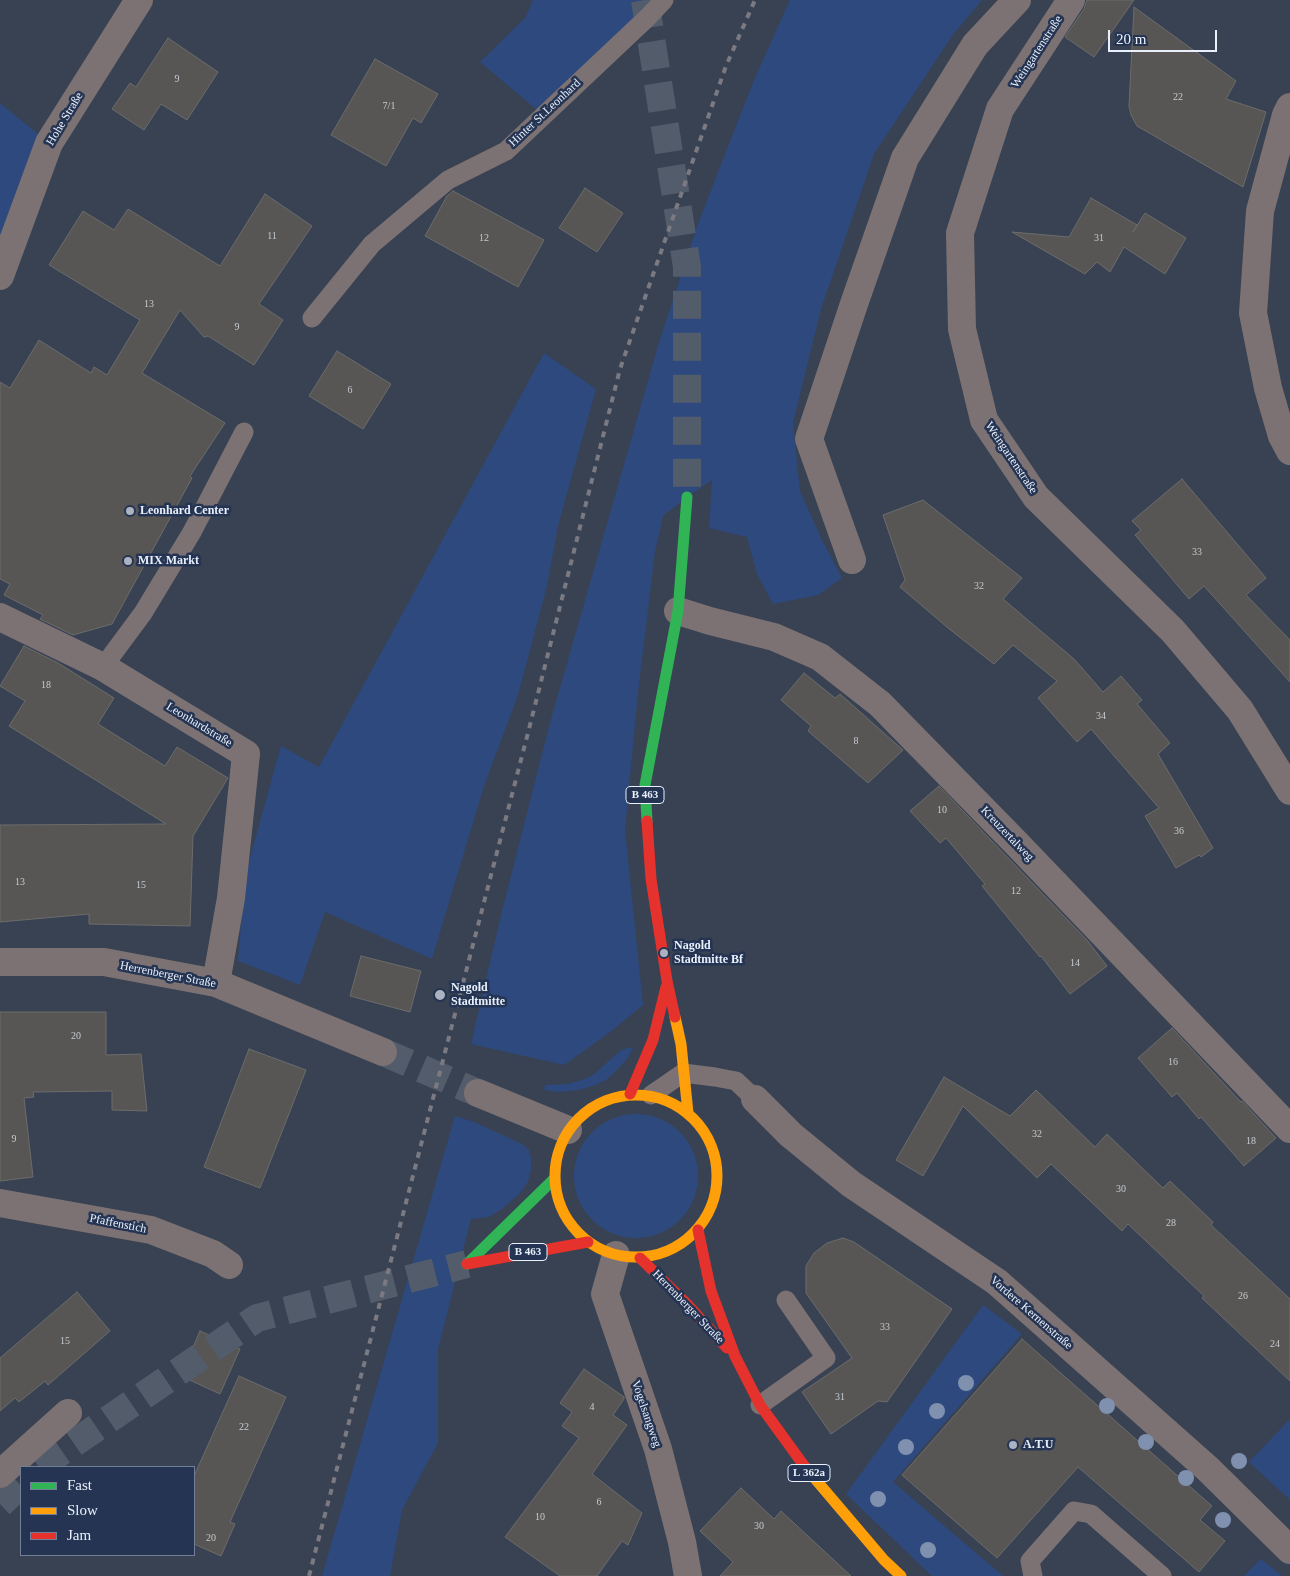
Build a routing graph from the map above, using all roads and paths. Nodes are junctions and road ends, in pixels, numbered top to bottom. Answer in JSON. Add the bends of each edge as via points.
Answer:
{"nodes":[{"id":1,"x":139,"y":0,"type":"edge"},
{"id":2,"x":664,"y":0,"type":"edge"},
{"id":3,"x":1017,"y":0,"type":"edge"},
{"id":4,"x":1071,"y":0,"type":"edge"},
{"id":5,"x":1290,"y":108,"type":"edge"},
{"id":6,"x":0,"y":276,"type":"edge"},
{"id":7,"x":312,"y":318,"type":"dead end"},
{"id":8,"x":244,"y":432,"type":"dead end"},
{"id":9,"x":1290,"y":450,"type":"edge"},
{"id":10,"x":687,"y":497,"type":"tunnel mouth"},
{"id":11,"x":852,"y":560,"type":"dead end"},
{"id":12,"x":678,"y":611,"type":"junction"},
{"id":13,"x":0,"y":616,"type":"edge"},
{"id":14,"x":103,"y":667,"type":"junction"},
{"id":15,"x":1290,"y":791,"type":"edge"},
{"id":16,"x":0,"y":962,"type":"edge"},
{"id":17,"x":667,"y":981,"type":"junction"},
{"id":18,"x":216,"y":983,"type":"junction"},
{"id":19,"x":383,"y":1052,"type":"tunnel mouth"},
{"id":20,"x":683,"y":1074,"type":"junction"},
{"id":21,"x":478,"y":1093,"type":"tunnel mouth"},
{"id":22,"x":630,"y":1094,"type":"junction"},
{"id":23,"x":651,"y":1095,"type":"junction"},
{"id":24,"x":755,"y":1099,"type":"joint"},
{"id":25,"x":688,"y":1113,"type":"junction"},
{"id":26,"x":1290,"y":1129,"type":"edge"},
{"id":27,"x":568,"y":1130,"type":"junction"},
{"id":28,"x":554,"y":1179,"type":"junction"},
{"id":29,"x":0,"y":1203,"type":"edge"},
{"id":30,"x":698,"y":1230,"type":"junction"},
{"id":31,"x":588,"y":1242,"type":"junction"},
{"id":32,"x":628,"y":1257,"type":"junction"},
{"id":33,"x":229,"y":1265,"type":"dead end"},
{"id":34,"x":786,"y":1300,"type":"dead end"},
{"id":35,"x":735,"y":1356,"type":"junction"},
{"id":36,"x":760,"y":1404,"type":"junction"},
{"id":37,"x":68,"y":1413,"type":"dead end"},
{"id":38,"x":0,"y":1474,"type":"edge"},
{"id":39,"x":1290,"y":1550,"type":"edge"},
{"id":40,"x":688,"y":1576,"type":"edge"},
{"id":41,"x":901,"y":1576,"type":"edge"},
{"id":42,"x":1033,"y":1576,"type":"edge"},
{"id":43,"x":1162,"y":1576,"type":"edge"}],
"edges":[{"from":1,"to":6,"type":"street","name":"Hohe Straße","via":[[48,142]]},
{"from":2,"to":7,"type":"lane","name":"Hinter St.Leonhard","via":[[506,150],[448,180],[372,244]]},
{"from":3,"to":11,"type":"street","via":[[975,45],[905,158],[809,439]]},
{"from":4,"to":15,"type":"street","name":"Weingartenstraße","via":[[1000,108],[960,232],[962,329],[984,420],[1036,497],[1173,631],[1240,710]]},
{"from":5,"to":9,"type":"street","via":[[1260,211],[1253,313],[1268,388],[1282,436]]},
{"from":8,"to":14,"type":"lane","via":[[192,532],[143,613]]},
{"from":10,"to":12,"type":"main road","number":"B 463"},
{"from":12,"to":17,"type":"main road","number":"B 463","via":[[645,785],[651,879]]},
{"from":12,"to":26,"type":"street","name":"Kreuzertalweg","via":[[774,637],[820,656],[880,704]]},
{"from":13,"to":14,"type":"street","name":"Leonhardstraße"},
{"from":14,"to":18,"type":"street","name":"Leonhardstraße","via":[[246,754],[231,898]]},
{"from":16,"to":18,"type":"street","name":"Herrenberger Straße","via":[[104,962]]},
{"from":17,"to":20,"type":"main road","number":"B 463","via":[[681,1044]]},
{"from":17,"to":22,"type":"main road","number":"B 463","via":[[653,1040]]},
{"from":18,"to":19,"type":"street","name":"Herrenberger Straße"},
{"from":20,"to":23,"type":"lane"},
{"from":20,"to":24,"type":"lane","via":[[736,1081]]},
{"from":20,"to":25,"type":"main road","number":"B 463"},
{"from":21,"to":27,"type":"street"},
{"from":22,"to":23,"type":"main road"},
{"from":22,"to":27,"type":"main road","via":[[606,1100],[585,1112]]},
{"from":23,"to":25,"type":"main road"},
{"from":24,"to":39,"type":"street","name":"Vordere Kernenstraße","via":[[791,1135],[851,1184],[997,1282],[1208,1469]]},
{"from":25,"to":30,"type":"main road","via":[[706,1134],[716,1158],[718,1185],[710,1211]]},
{"from":27,"to":28,"type":"main road","via":[[557,1153]]},
{"from":28,"to":31,"type":"main road","via":[[559,1204],[571,1225]]},
{"from":28,"to":31,"type":"main road","number":"B 463","via":[[467,1264]]},
{"from":29,"to":33,"type":"street","name":"Pfaffenstich","via":[[151,1230],[213,1254]]},
{"from":30,"to":32,"type":"main road","via":[[682,1244],[661,1254]]},
{"from":30,"to":35,"type":"main road","name":"Herrenberger Straße","number":"L 362a","via":[[711,1291]]},
{"from":31,"to":32,"type":"main road","via":[[601,1250]]},
{"from":32,"to":35,"type":"main road","name":"Herrenberger Straße","number":"L 362a","via":[[687,1304]]},
{"from":32,"to":40,"type":"street","name":"Vogelsangweg","via":[[604,1294],[658,1449]]},
{"from":34,"to":36,"type":"lane","via":[[826,1358]]},
{"from":35,"to":36,"type":"main road","name":"Herrenberger Straße","number":"L 362a"},
{"from":36,"to":41,"type":"main road","name":"Herrenberger Straße","number":"L 362a","via":[[814,1479]]},
{"from":37,"to":38,"type":"street"},
{"from":42,"to":43,"type":"lane","via":[[1030,1560],[1074,1512],[1091,1514]]}]}
